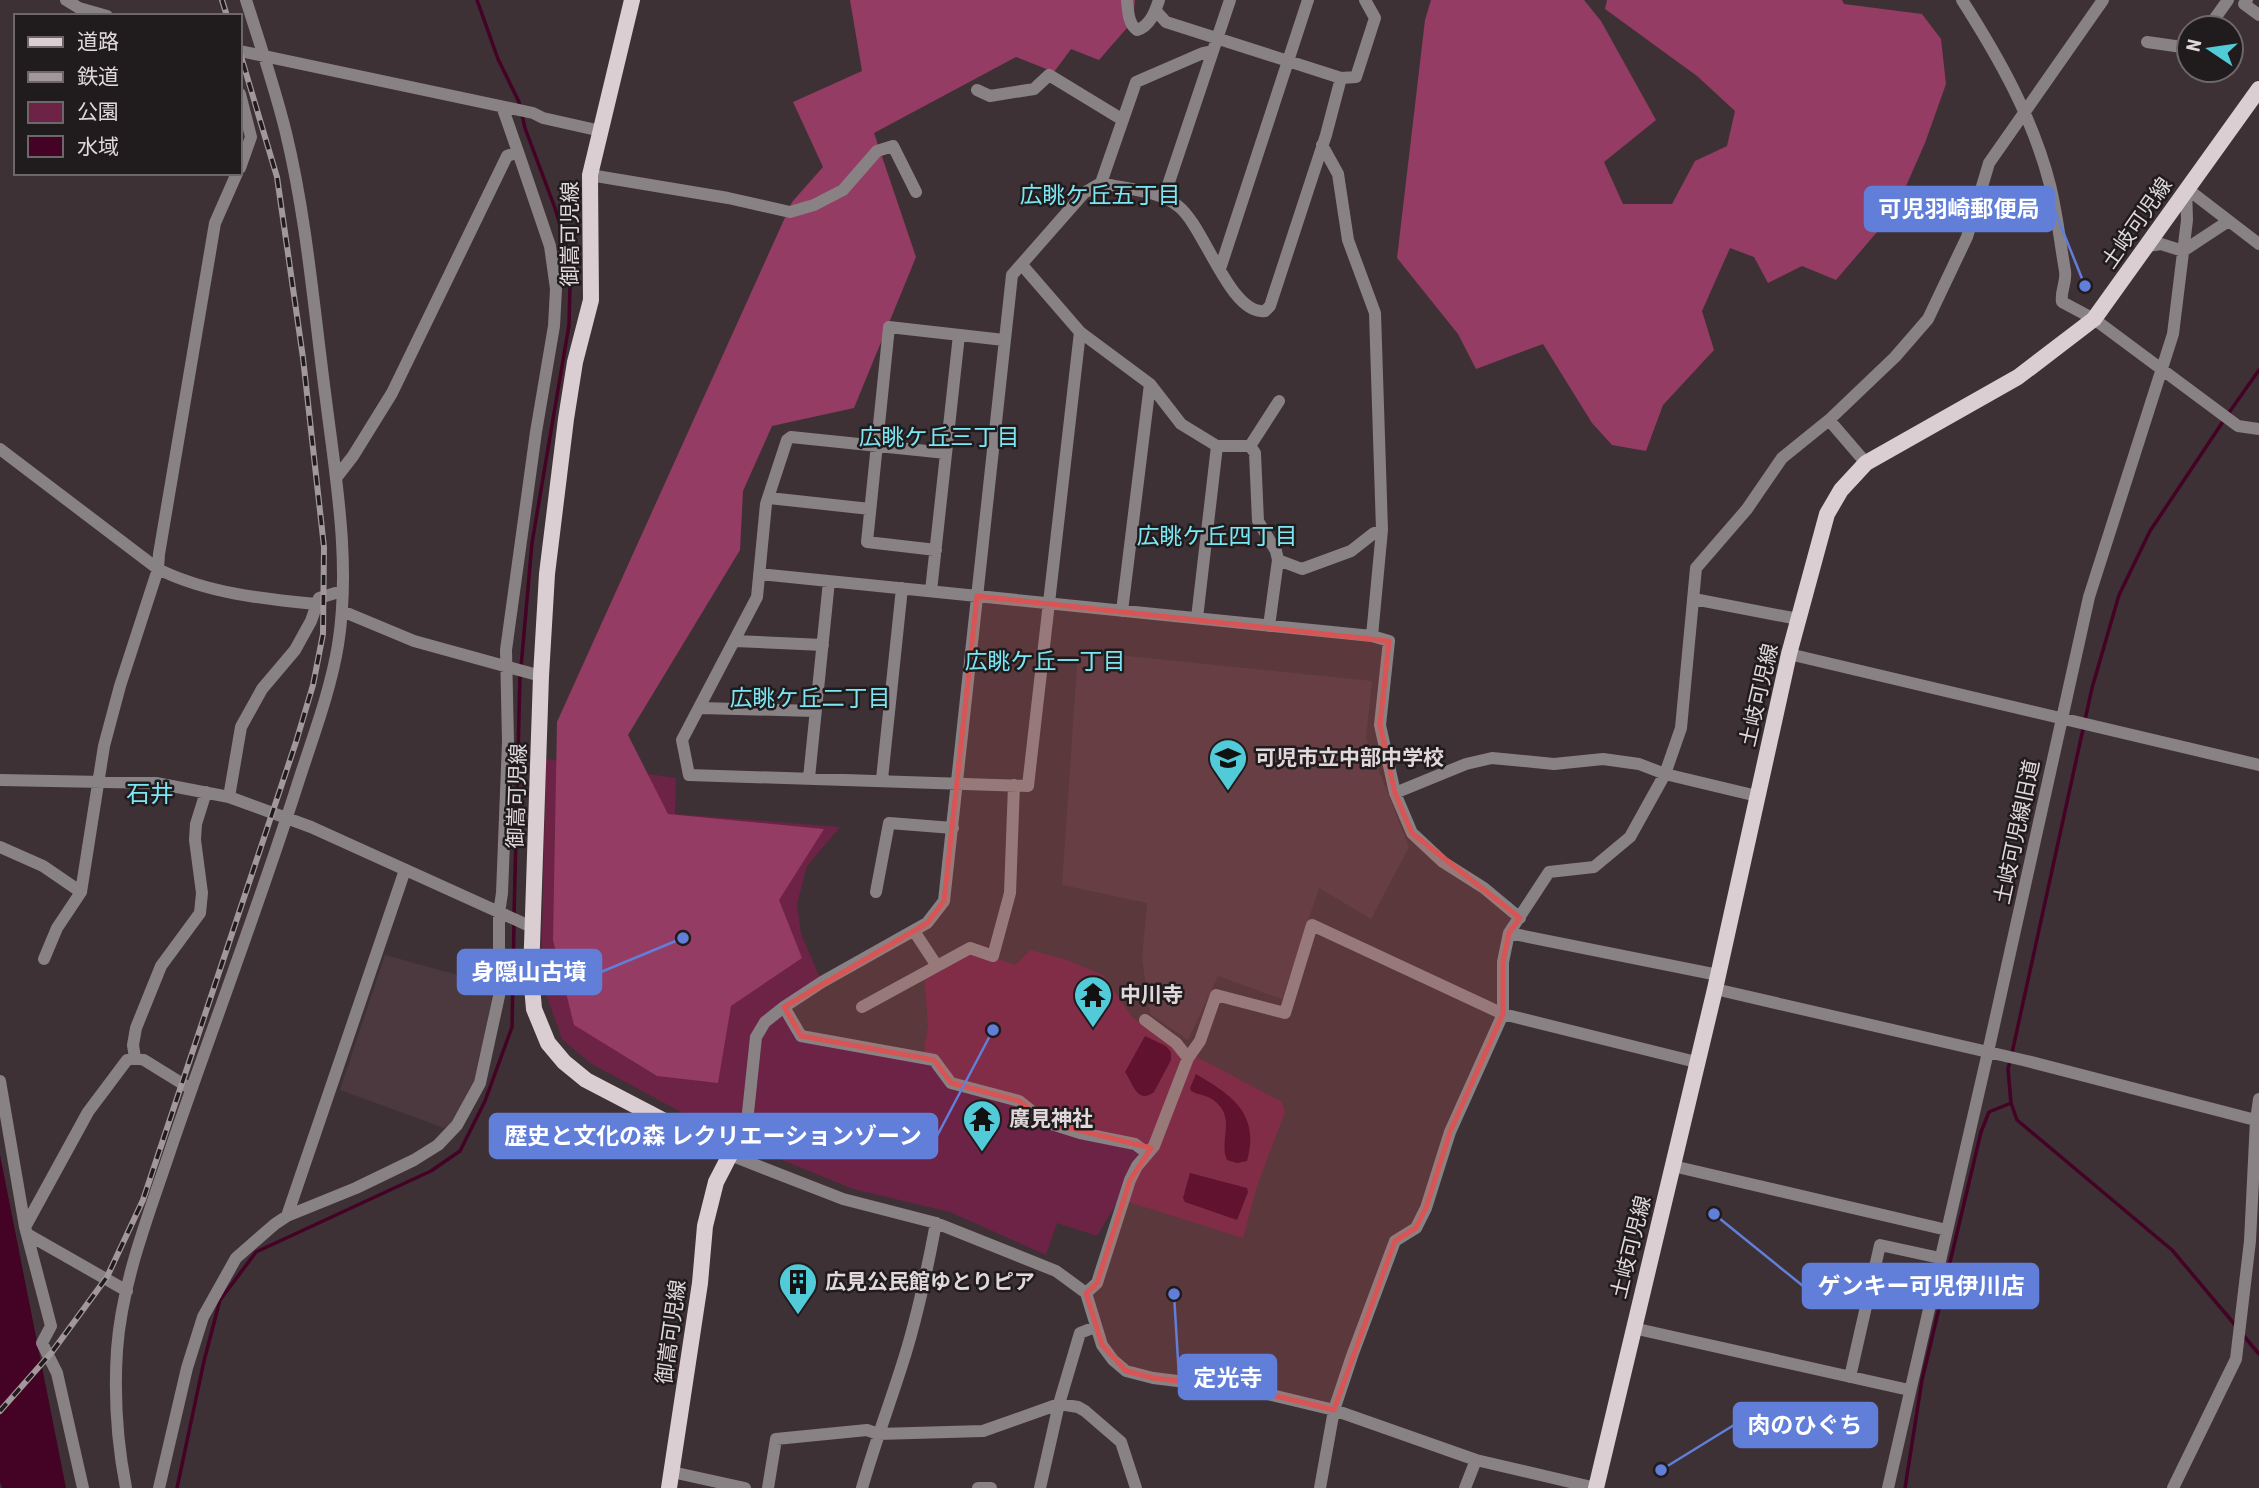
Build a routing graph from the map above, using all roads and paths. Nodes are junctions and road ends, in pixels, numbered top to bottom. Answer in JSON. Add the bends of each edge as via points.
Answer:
{"nodes":[{"id":1,"x":66,"y":0,"type":"edge"},
{"id":2,"x":246,"y":0,"type":"edge"},
{"id":3,"x":632,"y":0,"type":"edge"},
{"id":4,"x":1127,"y":0,"type":"edge"},
{"id":5,"x":1230,"y":0,"type":"edge"},
{"id":6,"x":1308,"y":0,"type":"edge"},
{"id":7,"x":1365,"y":0,"type":"edge"},
{"id":8,"x":1962,"y":0,"type":"edge"},
{"id":9,"x":2103,"y":0,"type":"edge"},
{"id":10,"x":2247,"y":0,"type":"edge"},
{"id":11,"x":1157,"y":5,"type":"edge"},
{"id":12,"x":100,"y":14,"type":"edge"},
{"id":13,"x":2259,"y":15,"type":"edge"},
{"id":14,"x":2147,"y":42,"type":"dead end"},
{"id":15,"x":1214,"y":45,"type":"junction"},
{"id":16,"x":2175,"y":46,"type":"edge"},
{"id":17,"x":242,"y":52,"type":"edge"},
{"id":18,"x":264,"y":58,"type":"junction"},
{"id":19,"x":1287,"y":61,"type":"junction"},
{"id":20,"x":1341,"y":78,"type":"junction"},
{"id":21,"x":2259,"y":89,"type":"edge"},
{"id":22,"x":977,"y":90,"type":"dead end"},
{"id":23,"x":242,"y":102,"type":"edge"},
{"id":24,"x":508,"y":109,"type":"junction"},
{"id":25,"x":2026,"y":113,"type":"junction"},
{"id":26,"x":1123,"y":120,"type":"junction"},
{"id":27,"x":601,"y":131,"type":"junction"},
{"id":28,"x":1322,"y":145,"type":"junction"},
{"id":29,"x":517,"y":152,"type":"junction"},
{"id":30,"x":242,"y":162,"type":"edge"},
{"id":31,"x":236,"y":175,"type":"edge"},
{"id":32,"x":590,"y":175,"type":"junction"},
{"id":33,"x":1101,"y":183,"type":"junction"},
{"id":34,"x":2186,"y":188,"type":"junction"},
{"id":35,"x":916,"y":192,"type":"dead end"},
{"id":36,"x":1164,"y":197,"type":"junction"},
{"id":37,"x":2227,"y":222,"type":"junction"},
{"id":38,"x":2259,"y":244,"type":"edge"},
{"id":39,"x":2148,"y":246,"type":"junction"},
{"id":40,"x":2183,"y":251,"type":"junction"},
{"id":41,"x":1021,"y":265,"type":"junction"},
{"id":42,"x":1220,"y":269,"type":"junction"},
{"id":43,"x":2094,"y":319,"type":"junction"},
{"id":44,"x":1080,"y":332,"type":"junction"},
{"id":45,"x":959,"y":335,"type":"junction"},
{"id":46,"x":1004,"y":340,"type":"junction"},
{"id":47,"x":2161,"y":370,"type":"junction"},
{"id":48,"x":1150,"y":384,"type":"junction"},
{"id":49,"x":1279,"y":401,"type":"dead end"},
{"id":50,"x":1829,"y":419,"type":"junction"},
{"id":51,"x":2259,"y":429,"type":"edge"},
{"id":52,"x":877,"y":446,"type":"junction"},
{"id":53,"x":1217,"y":446,"type":"junction"},
{"id":54,"x":1250,"y":446,"type":"junction"},
{"id":55,"x":0,"y":449,"type":"edge"},
{"id":56,"x":946,"y":453,"type":"junction"},
{"id":57,"x":1866,"y":463,"type":"junction"},
{"id":58,"x":336,"y":478,"type":"junction"},
{"id":59,"x":769,"y":498,"type":"junction"},
{"id":60,"x":870,"y":509,"type":"junction"},
{"id":61,"x":1382,"y":530,"type":"junction"},
{"id":62,"x":936,"y":550,"type":"junction"},
{"id":63,"x":1278,"y":560,"type":"junction"},
{"id":64,"x":158,"y":569,"type":"junction"},
{"id":65,"x":760,"y":574,"type":"junction"},
{"id":66,"x":829,"y":580,"type":"junction"},
{"id":67,"x":902,"y":589,"type":"junction"},
{"id":68,"x":932,"y":590,"type":"junction"},
{"id":69,"x":342,"y":591,"type":"junction"},
{"id":70,"x":977,"y":596,"type":"junction"},
{"id":71,"x":1694,"y":599,"type":"junction"},
{"id":72,"x":1049,"y":603,"type":"junction"},
{"id":73,"x":316,"y":604,"type":"junction"},
{"id":74,"x":342,"y":611,"type":"junction"},
{"id":75,"x":1122,"y":611,"type":"junction"},
{"id":76,"x":1196,"y":618,"type":"junction"},
{"id":77,"x":1798,"y":619,"type":"junction"},
{"id":78,"x":1269,"y":626,"type":"junction"},
{"id":79,"x":1372,"y":636,"type":"junction"},
{"id":80,"x":735,"y":641,"type":"junction"},
{"id":81,"x":823,"y":645,"type":"junction"},
{"id":82,"x":1789,"y":654,"type":"junction"},
{"id":83,"x":510,"y":668,"type":"junction"},
{"id":84,"x":534,"y":674,"type":"junction"},
{"id":85,"x":700,"y":708,"type":"junction"},
{"id":86,"x":815,"y":711,"type":"junction"},
{"id":87,"x":2062,"y":718,"type":"junction"},
{"id":88,"x":2259,"y":765,"type":"edge"},
{"id":89,"x":1665,"y":774,"type":"junction"},
{"id":90,"x":809,"y":778,"type":"junction"},
{"id":91,"x":882,"y":779,"type":"junction"},
{"id":92,"x":0,"y":780,"type":"edge"},
{"id":93,"x":100,"y":780,"type":"junction"},
{"id":94,"x":958,"y":782,"type":"junction"},
{"id":95,"x":1014,"y":785,"type":"junction"},
{"id":96,"x":206,"y":792,"type":"junction"},
{"id":97,"x":1395,"y":793,"type":"junction"},
{"id":98,"x":1757,"y":796,"type":"junction"},
{"id":99,"x":229,"y":797,"type":"junction"},
{"id":100,"x":287,"y":818,"type":"junction"},
{"id":101,"x":953,"y":828,"type":"junction"},
{"id":102,"x":0,"y":847,"type":"edge"},
{"id":103,"x":405,"y":870,"type":"junction"},
{"id":104,"x":80,"y":891,"type":"junction"},
{"id":105,"x":876,"y":892,"type":"dead end"},
{"id":106,"x":499,"y":913,"type":"junction"},
{"id":107,"x":1520,"y":918,"type":"junction"},
{"id":108,"x":534,"y":928,"type":"junction"},
{"id":109,"x":914,"y":931,"type":"junction"},
{"id":110,"x":1508,"y":933,"type":"junction"},
{"id":111,"x":44,"y":959,"type":"dead end"},
{"id":112,"x":937,"y":966,"type":"junction"},
{"id":113,"x":1716,"y":982,"type":"junction"},
{"id":114,"x":784,"y":1007,"type":"junction"},
{"id":115,"x":862,"y":1007,"type":"dead end"},
{"id":116,"x":1503,"y":1014,"type":"junction"},
{"id":117,"x":1145,"y":1020,"type":"dead end"},
{"id":118,"x":1994,"y":1054,"type":"junction"},
{"id":119,"x":135,"y":1058,"type":"junction"},
{"id":120,"x":1188,"y":1058,"type":"junction"},
{"id":121,"x":1696,"y":1062,"type":"junction"},
{"id":122,"x":0,"y":1081,"type":"edge"},
{"id":123,"x":191,"y":1089,"type":"junction"},
{"id":124,"x":2259,"y":1099,"type":"edge"},
{"id":125,"x":2257,"y":1121,"type":"edge"},
{"id":126,"x":1147,"y":1153,"type":"junction"},
{"id":127,"x":730,"y":1155,"type":"junction"},
{"id":128,"x":1672,"y":1166,"type":"junction"},
{"id":129,"x":287,"y":1216,"type":"junction"},
{"id":130,"x":936,"y":1223,"type":"junction"},
{"id":131,"x":26,"y":1230,"type":"junction"},
{"id":132,"x":1947,"y":1230,"type":"junction"},
{"id":133,"x":1940,"y":1258,"type":"junction"},
{"id":134,"x":127,"y":1291,"type":"junction"},
{"id":135,"x":1086,"y":1293,"type":"junction"},
{"id":136,"x":1095,"y":1327,"type":"junction"},
{"id":137,"x":1633,"y":1328,"type":"junction"},
{"id":138,"x":1850,"y":1377,"type":"junction"},
{"id":139,"x":1909,"y":1390,"type":"junction"},
{"id":140,"x":1059,"y":1404,"type":"junction"},
{"id":141,"x":1335,"y":1410,"type":"junction"},
{"id":142,"x":878,"y":1434,"type":"junction"},
{"id":143,"x":1476,"y":1460,"type":"junction"},
{"id":144,"x":670,"y":1480,"type":"edge"},
{"id":145,"x":83,"y":1488,"type":"edge"},
{"id":146,"x":126,"y":1488,"type":"edge"},
{"id":147,"x":159,"y":1488,"type":"edge"},
{"id":148,"x":745,"y":1488,"type":"edge"},
{"id":149,"x":768,"y":1488,"type":"edge"},
{"id":150,"x":862,"y":1488,"type":"edge"},
{"id":151,"x":978,"y":1488,"type":"edge"},
{"id":152,"x":991,"y":1488,"type":"edge"},
{"id":153,"x":1040,"y":1488,"type":"edge"},
{"id":154,"x":1136,"y":1488,"type":"edge"},
{"id":155,"x":1320,"y":1488,"type":"edge"},
{"id":156,"x":1465,"y":1488,"type":"edge"},
{"id":157,"x":1596,"y":1488,"type":"edge"},
{"id":158,"x":1888,"y":1488,"type":"edge"},
{"id":159,"x":2174,"y":1488,"type":"edge"}],
"edges":[{"from":1,"to":12,"type":"street"},
{"from":2,"to":18,"type":"street"},
{"from":3,"to":27,"type":"main road","name":"御嵩可児線"},
{"from":4,"to":11,"type":"street","via":[[1129,18],[1137,30],[1145,28]]},
{"from":5,"to":15,"type":"street"},
{"from":6,"to":19,"type":"street"},
{"from":7,"to":20,"type":"street","via":[[1375,18],[1356,77]]},
{"from":8,"to":25,"type":"street"},
{"from":9,"to":25,"type":"street"},
{"from":10,"to":13,"type":"street","via":[[2244,4]]},
{"from":11,"to":15,"type":"street","via":[[1166,22]]},
{"from":14,"to":16,"type":"street"},
{"from":15,"to":19,"type":"street"},
{"from":15,"to":26,"type":"street","via":[[1139,79]]},
{"from":15,"to":36,"type":"street"},
{"from":17,"to":18,"type":"street"},
{"from":18,"to":24,"type":"street"},
{"from":18,"to":58,"type":"street","via":[[296,181]]},
{"from":19,"to":20,"type":"street"},
{"from":19,"to":42,"type":"street"},
{"from":20,"to":28,"type":"street"},
{"from":21,"to":34,"type":"main road","name":"土岐可児線"},
{"from":22,"to":26,"type":"street","via":[[990,96],[1034,89],[1049,75]]},
{"from":23,"to":30,"type":"street","via":[[251,137]]},
{"from":24,"to":27,"type":"street"},
{"from":24,"to":29,"type":"street"},
{"from":25,"to":43,"type":"street","via":[[2050,185],[2066,276],[2062,302]]},
{"from":25,"to":50,"type":"street","via":[[1989,163],[1967,237],[1928,318],[1895,357]]},
{"from":26,"to":33,"type":"street"},
{"from":27,"to":32,"type":"main road","name":"御嵩可児線"},
{"from":28,"to":42,"type":"street","via":[[1270,306],[1260,312],[1251,308],[1231,290]]},
{"from":28,"to":61,"type":"street","via":[[1338,174],[1348,240],[1375,313]]},
{"from":29,"to":58,"type":"street","via":[[507,156],[392,393]]},
{"from":29,"to":83,"type":"street","via":[[550,246],[556,289],[506,650]]},
{"from":31,"to":64,"type":"street","via":[[215,223]]},
{"from":32,"to":35,"type":"street","via":[[790,212],[843,190],[877,151],[893,146]]},
{"from":32,"to":84,"type":"main road","name":"御嵩可児線","via":[[591,300],[566,419]]},
{"from":33,"to":36,"type":"street"},
{"from":33,"to":41,"type":"street","via":[[1084,193]]},
{"from":34,"to":37,"type":"street"},
{"from":34,"to":39,"type":"main road","name":"土岐可児線"},
{"from":34,"to":40,"type":"street","name":"土岐可児線旧道","via":[[2188,220]]},
{"from":36,"to":42,"type":"street","via":[[1193,223]]},
{"from":37,"to":38,"type":"street"},
{"from":37,"to":40,"type":"street"},
{"from":39,"to":40,"type":"street","via":[[2161,244]]},
{"from":39,"to":43,"type":"main road","name":"土岐可児線"},
{"from":40,"to":47,"type":"street","name":"土岐可児線旧道","via":[[2173,334]]},
{"from":41,"to":44,"type":"street"},
{"from":41,"to":46,"type":"street","via":[[1012,275]]},
{"from":43,"to":47,"type":"street"},
{"from":43,"to":57,"type":"main road","name":"土岐可児線","via":[[2018,377]]},
{"from":44,"to":48,"type":"street"},
{"from":44,"to":72,"type":"street"},
{"from":45,"to":46,"type":"street"},
{"from":45,"to":52,"type":"street","via":[[889,327]]},
{"from":45,"to":56,"type":"street"},
{"from":46,"to":70,"type":"street"},
{"from":47,"to":51,"type":"street","via":[[2238,426]]},
{"from":47,"to":87,"type":"street","name":"土岐可児線旧道","via":[[2089,597]]},
{"from":48,"to":53,"type":"street","via":[[1181,424]]},
{"from":48,"to":75,"type":"street"},
{"from":49,"to":54,"type":"street"},
{"from":50,"to":57,"type":"street"},
{"from":50,"to":71,"type":"street","via":[[1782,458],[1747,509],[1696,569]]},
{"from":52,"to":56,"type":"street"},
{"from":52,"to":59,"type":"street","via":[[791,437]]},
{"from":52,"to":60,"type":"street"},
{"from":53,"to":54,"type":"street"},
{"from":53,"to":76,"type":"street"},
{"from":54,"to":63,"type":"street","via":[[1255,453],[1258,521]]},
{"from":55,"to":64,"type":"street"},
{"from":56,"to":62,"type":"street"},
{"from":57,"to":77,"type":"main road","name":"土岐可児線","via":[[1827,514]]},
{"from":58,"to":69,"type":"street"},
{"from":59,"to":60,"type":"street"},
{"from":59,"to":65,"type":"street"},
{"from":60,"to":62,"type":"street","via":[[867,542]]},
{"from":61,"to":63,"type":"street","via":[[1351,551],[1302,569]]},
{"from":61,"to":79,"type":"street"},
{"from":62,"to":68,"type":"street"},
{"from":63,"to":78,"type":"street"},
{"from":64,"to":73,"type":"street","via":[[182,581],[271,600]]},
{"from":64,"to":93,"type":"street","via":[[120,687]]},
{"from":65,"to":66,"type":"street"},
{"from":65,"to":80,"type":"street","via":[[757,597]]},
{"from":66,"to":67,"type":"street"},
{"from":66,"to":81,"type":"street"},
{"from":67,"to":68,"type":"street"},
{"from":67,"to":91,"type":"street"},
{"from":68,"to":70,"type":"street"},
{"from":69,"to":73,"type":"street","via":[[319,597]]},
{"from":69,"to":74,"type":"street"},
{"from":70,"to":72,"type":"street"},
{"from":70,"to":94,"type":"street"},
{"from":71,"to":77,"type":"street"},
{"from":71,"to":89,"type":"street","via":[[1681,728]]},
{"from":72,"to":75,"type":"street"},
{"from":72,"to":95,"type":"street","via":[[1028,786]]},
{"from":73,"to":99,"type":"street","via":[[295,650],[261,689],[241,727]]},
{"from":74,"to":83,"type":"street","via":[[414,641]]},
{"from":74,"to":100,"type":"street","via":[[327,694]]},
{"from":75,"to":76,"type":"street"},
{"from":76,"to":78,"type":"street"},
{"from":77,"to":82,"type":"main road","name":"土岐可児線"},
{"from":78,"to":79,"type":"street"},
{"from":79,"to":97,"type":"street","via":[[1390,641],[1380,725]]},
{"from":80,"to":81,"type":"street"},
{"from":80,"to":85,"type":"street"},
{"from":81,"to":86,"type":"street"},
{"from":82,"to":87,"type":"street"},
{"from":82,"to":98,"type":"main road","name":"土岐可児線"},
{"from":83,"to":84,"type":"street"},
{"from":83,"to":106,"type":"street"},
{"from":84,"to":108,"type":"main road","name":"御嵩可児線"},
{"from":85,"to":86,"type":"street"},
{"from":85,"to":90,"type":"street","via":[[682,740],[689,775]]},
{"from":86,"to":90,"type":"street"},
{"from":87,"to":88,"type":"street"},
{"from":87,"to":118,"type":"street","name":"土岐可児線旧道"},
{"from":89,"to":97,"type":"street","via":[[1603,759],[1554,764],[1492,758]]},
{"from":89,"to":98,"type":"street"},
{"from":89,"to":107,"type":"street","via":[[1630,837],[1594,867],[1549,872]]},
{"from":90,"to":91,"type":"street"},
{"from":91,"to":94,"type":"street"},
{"from":92,"to":93,"type":"street"},
{"from":93,"to":96,"type":"street"},
{"from":93,"to":104,"type":"street"},
{"from":94,"to":95,"type":"street"},
{"from":94,"to":101,"type":"street"},
{"from":95,"to":112,"type":"street","via":[[1010,893],[993,956],[970,948]]},
{"from":96,"to":99,"type":"street"},
{"from":96,"to":119,"type":"street","via":[[195,840],[200,913],[161,966],[136,1028]]},
{"from":97,"to":107,"type":"street","via":[[1412,833],[1443,862]]},
{"from":98,"to":113,"type":"main road","name":"土岐可児線"},
{"from":99,"to":100,"type":"street"},
{"from":100,"to":103,"type":"street"},
{"from":100,"to":123,"type":"street"},
{"from":101,"to":105,"type":"street","via":[[889,822]]},
{"from":101,"to":109,"type":"street","via":[[944,901],[927,923]]},
{"from":102,"to":104,"type":"street","via":[[43,866]]},
{"from":103,"to":106,"type":"street"},
{"from":103,"to":129,"type":"street"},
{"from":104,"to":111,"type":"street"},
{"from":106,"to":108,"type":"street"},
{"from":106,"to":129,"type":"street","via":[[499,996],[480,1083],[457,1125],[438,1146],[414,1160]]},
{"from":107,"to":110,"type":"street"},
{"from":108,"to":127,"type":"main road","name":"御嵩可児線","via":[[534,1009],[548,1043],[564,1062],[586,1080]]},
{"from":109,"to":112,"type":"street"},
{"from":109,"to":114,"type":"street"},
{"from":110,"to":113,"type":"street"},
{"from":110,"to":116,"type":"street"},
{"from":112,"to":115,"type":"street"},
{"from":113,"to":118,"type":"street"},
{"from":113,"to":121,"type":"main road","name":"土岐可児線"},
{"from":114,"to":126,"type":"street","via":[[801,1036],[934,1060],[951,1083],[1019,1101],[1045,1122],[1135,1144]]},
{"from":114,"to":127,"type":"street","via":[[765,1022],[757,1037],[747,1122]]},
{"from":116,"to":120,"type":"street","via":[[1311,925],[1285,1013],[1216,995],[1200,1041]]},
{"from":116,"to":121,"type":"street"},
{"from":116,"to":141,"type":"street","via":[[1450,1132],[1426,1209],[1416,1228],[1395,1241]]},
{"from":117,"to":120,"type":"street"},
{"from":118,"to":125,"type":"street"},
{"from":118,"to":132,"type":"street","name":"土岐可児線旧道"},
{"from":119,"to":123,"type":"street"},
{"from":119,"to":131,"type":"street","via":[[127,1060],[88,1112]]},
{"from":120,"to":126,"type":"street","via":[[1167,1119]]},
{"from":121,"to":128,"type":"main road","name":"土岐可児線"},
{"from":122,"to":131,"type":"street"},
{"from":123,"to":134,"type":"street"},
{"from":124,"to":125,"type":"street"},
{"from":125,"to":159,"type":"street","via":[[2237,1351]]},
{"from":126,"to":135,"type":"street","via":[[1130,1180],[1097,1283]]},
{"from":127,"to":130,"type":"street","via":[[843,1199]]},
{"from":127,"to":144,"type":"main road","name":"御嵩可児線","via":[[716,1182],[705,1226]]},
{"from":128,"to":132,"type":"street"},
{"from":128,"to":137,"type":"main road","name":"土岐可児線"},
{"from":129,"to":147,"type":"street","via":[[236,1258],[203,1317]]},
{"from":130,"to":135,"type":"street","via":[[1056,1271]]},
{"from":130,"to":142,"type":"street","via":[[903,1363]]},
{"from":131,"to":134,"type":"street"},
{"from":131,"to":145,"type":"street","via":[[51,1326],[42,1343],[57,1373]]},
{"from":132,"to":133,"type":"street","name":"土岐可児線旧道"},
{"from":133,"to":138,"type":"street","via":[[1880,1245]]},
{"from":133,"to":139,"type":"street","name":"土岐可児線旧道"},
{"from":134,"to":146,"type":"street","via":[[115,1391]]},
{"from":135,"to":136,"type":"street"},
{"from":136,"to":140,"type":"street","via":[[1080,1333]]},
{"from":136,"to":141,"type":"street","via":[[1102,1345],[1126,1371],[1251,1390]]},
{"from":137,"to":138,"type":"street"},
{"from":137,"to":157,"type":"main road","name":"土岐可児線"},
{"from":138,"to":139,"type":"street"},
{"from":139,"to":158,"type":"street","name":"土岐可児線旧道"},
{"from":140,"to":142,"type":"street","via":[[983,1431]]},
{"from":140,"to":153,"type":"street"},
{"from":140,"to":154,"type":"street","via":[[1085,1411],[1122,1442]]},
{"from":141,"to":143,"type":"street"},
{"from":141,"to":155,"type":"street"},
{"from":142,"to":149,"type":"street","via":[[867,1430],[776,1439]]},
{"from":142,"to":150,"type":"street"},
{"from":143,"to":156,"type":"street"},
{"from":143,"to":157,"type":"street"},
{"from":144,"to":148,"type":"street"},
{"from":151,"to":152,"type":"street"}]}
